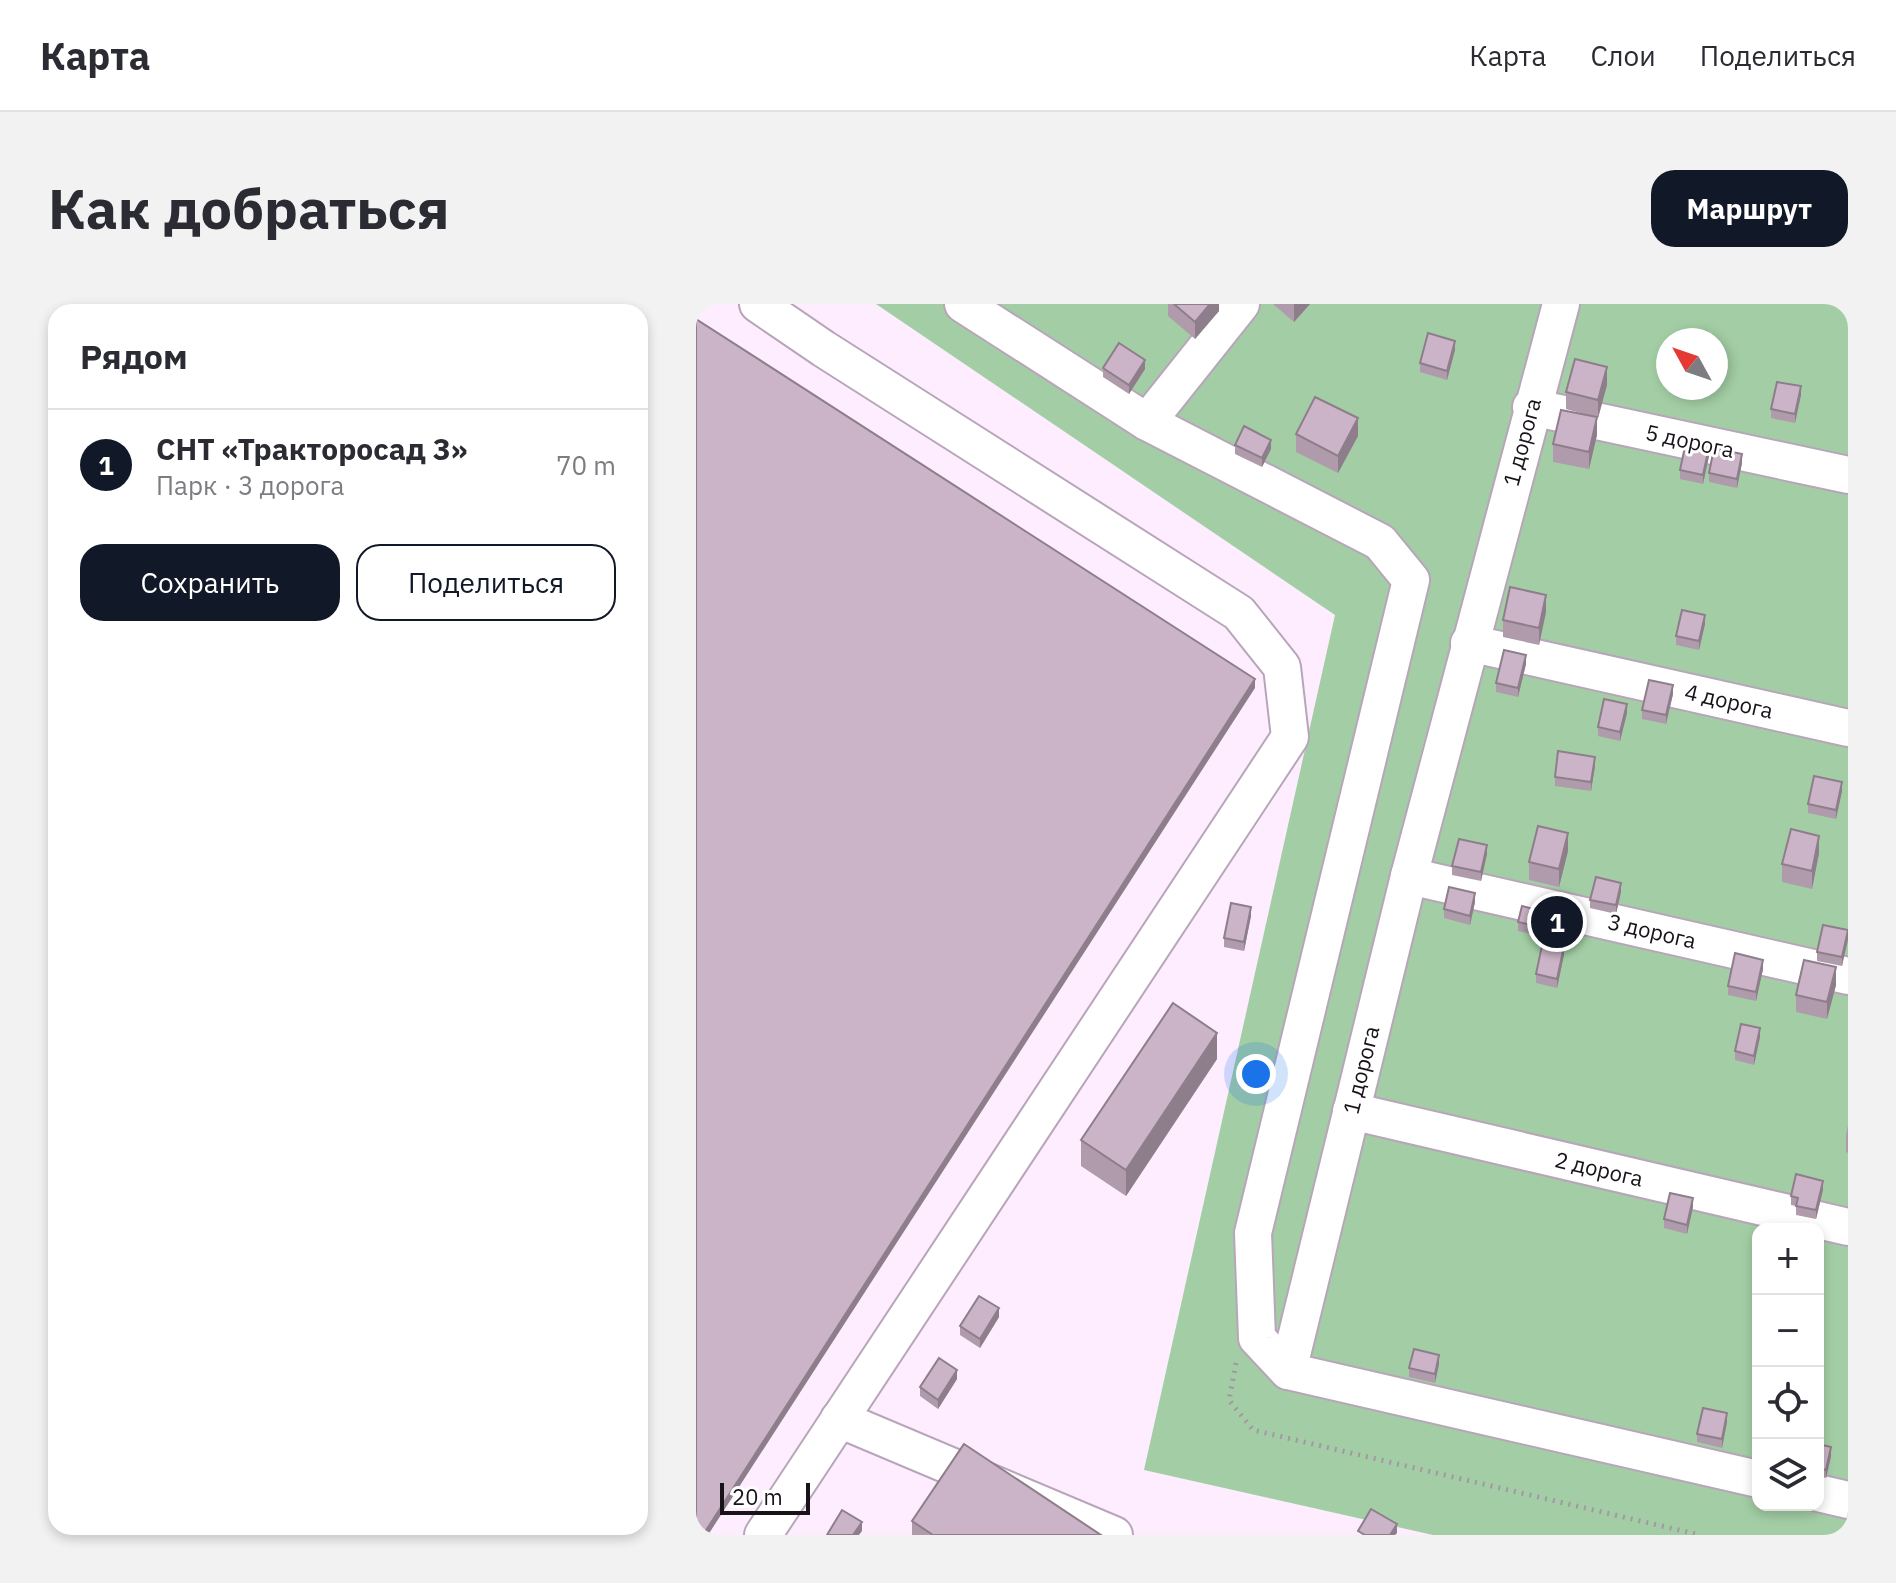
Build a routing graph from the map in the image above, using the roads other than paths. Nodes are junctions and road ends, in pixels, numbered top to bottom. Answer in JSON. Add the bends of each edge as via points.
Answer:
{"nodes":[{"id":1,"x":758,"y":304,"type":"edge"},
{"id":2,"x":963,"y":304,"type":"edge"},
{"id":3,"x":1241,"y":304,"type":"edge"},
{"id":4,"x":1561,"y":304,"type":"edge"},
{"id":5,"x":1531,"y":407,"type":"junction"},
{"id":6,"x":1147,"y":422,"type":"junction"},
{"id":7,"x":1848,"y":475,"type":"edge"},
{"id":8,"x":1469,"y":643,"type":"junction"},
{"id":9,"x":1848,"y":728,"type":"edge"},
{"id":10,"x":1409,"y":876,"type":"junction"},
{"id":11,"x":1848,"y":976,"type":"edge"},
{"id":12,"x":1351,"y":1111,"type":"junction"},
{"id":13,"x":1848,"y":1227,"type":"edge"},
{"id":14,"x":1288,"y":1371,"type":"junction"},
{"id":15,"x":839,"y":1419,"type":"junction"},
{"id":16,"x":1752,"y":1478,"type":"edge"},
{"id":17,"x":1824,"y":1494,"type":"edge"},
{"id":18,"x":1848,"y":1500,"type":"edge"},
{"id":19,"x":763,"y":1535,"type":"edge"},
{"id":20,"x":1114,"y":1535,"type":"edge"}],
"edges":[{"from":1,"to":15,"type":"street","via":[[1239,613],[1282,667],[1290,737]]},
{"from":2,"to":6,"type":"street"},
{"from":3,"to":6,"type":"street"},
{"from":4,"to":5,"type":"street","name":"1 дорога"},
{"from":5,"to":7,"type":"street","name":"5 дорога"},
{"from":5,"to":8,"type":"street","name":"1 дорога"},
{"from":6,"to":14,"type":"street","via":[[1380,542],[1411,580],[1253,1233],[1257,1338]]},
{"from":8,"to":9,"type":"street","name":"4 дорога"},
{"from":8,"to":10,"type":"street","name":"1 дорога"},
{"from":10,"to":11,"type":"street","name":"3 дорога"},
{"from":10,"to":12,"type":"street","name":"1 дорога"},
{"from":12,"to":13,"type":"street","name":"2 дорога"},
{"from":12,"to":14,"type":"street","name":"1 дорога"},
{"from":14,"to":16,"type":"street"},
{"from":15,"to":19,"type":"street"},
{"from":15,"to":20,"type":"street"},
{"from":17,"to":18,"type":"street"}]}
